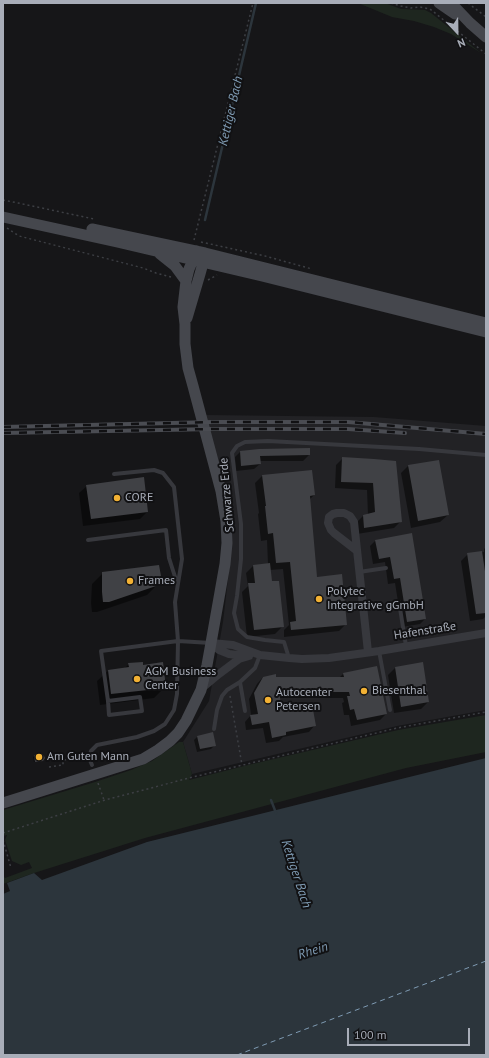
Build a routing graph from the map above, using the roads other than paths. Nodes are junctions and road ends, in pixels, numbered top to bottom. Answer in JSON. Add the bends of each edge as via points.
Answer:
{"nodes":[{"id":1,"x":440,"y":3,"type":"edge"},
{"id":2,"x":451,"y":3,"type":"edge"},
{"id":3,"x":470,"y":23,"type":"junction"},
{"id":4,"x":486,"y":37,"type":"edge"},
{"id":5,"x":3,"y":212,"type":"edge"},
{"id":6,"x":3,"y":217,"type":"edge"},
{"id":7,"x":154,"y":251,"type":"junction"},
{"id":8,"x":199,"y":253,"type":"junction"},
{"id":9,"x":186,"y":281,"type":"junction"},
{"id":10,"x":486,"y":323,"type":"edge"},
{"id":11,"x":185,"y":324,"type":"junction"},
{"id":12,"x":486,"y":332,"type":"edge"},
{"id":13,"x":486,"y":455,"type":"edge"},
{"id":14,"x":114,"y":474,"type":"dead end"},
{"id":15,"x":88,"y":540,"type":"dead end"},
{"id":16,"x":356,"y":550,"type":"junction"},
{"id":17,"x":386,"y":568,"type":"dead end"},
{"id":18,"x":359,"y":572,"type":"junction"},
{"id":19,"x":178,"y":585,"type":"junction"},
{"id":20,"x":399,"y":602,"type":"dead end"},
{"id":21,"x":486,"y":633,"type":"edge"},
{"id":22,"x":178,"y":641,"type":"junction"},
{"id":23,"x":211,"y":643,"type":"junction"},
{"id":24,"x":406,"y":646,"type":"junction"},
{"id":25,"x":379,"y":651,"type":"junction"},
{"id":26,"x":368,"y":652,"type":"junction"},
{"id":27,"x":260,"y":655,"type":"junction"},
{"id":28,"x":249,"y":656,"type":"junction"},
{"id":29,"x":289,"y":658,"type":"junction"},
{"id":30,"x":240,"y":682,"type":"junction"},
{"id":31,"x":201,"y":690,"type":"junction"},
{"id":32,"x":108,"y":701,"type":"junction"},
{"id":33,"x":390,"y":710,"type":"dead end"},
{"id":34,"x":245,"y":711,"type":"dead end"},
{"id":35,"x":214,"y":729,"type":"dead end"},
{"id":36,"x":92,"y":765,"type":"dead end"},
{"id":37,"x":3,"y":803,"type":"edge"}],
"edges":[{"from":1,"to":3,"type":"street"},
{"from":2,"to":3,"type":"street"},
{"from":3,"to":4,"type":"street"},
{"from":5,"to":8,"type":"street"},
{"from":6,"to":7,"type":"street"},
{"from":7,"to":8,"type":"street"},
{"from":7,"to":9,"type":"street","via":[[175,266]]},
{"from":8,"to":9,"type":"street","via":[[189,269]]},
{"from":8,"to":10,"type":"street"},
{"from":8,"to":11,"type":"street"},
{"from":8,"to":12,"type":"street"},
{"from":9,"to":11,"type":"street","via":[[183,307]]},
{"from":11,"to":23,"type":"street","via":[[188,368],[221,492],[226,521],[225,564]]},
{"from":13,"to":29,"type":"lane","name":"Schwarze Erde","via":[[268,441],[245,442],[237,446],[232,453],[241,524],[241,559],[235,618],[238,629],[247,637],[284,642]]},
{"from":14,"to":19,"type":"lane","via":[[154,470],[163,473],[174,487],[182,559]]},
{"from":15,"to":19,"type":"lane","via":[[166,530],[169,558]]},
{"from":16,"to":16,"type":"street","via":[[352,519],[344,513],[332,514],[328,523],[331,530]]},
{"from":16,"to":18,"type":"street"},
{"from":17,"to":18,"type":"lane"},
{"from":18,"to":26,"type":"street"},
{"from":19,"to":22,"type":"lane","via":[[175,602]]},
{"from":20,"to":24,"type":"lane"},
{"from":21,"to":24,"type":"street","name":"Hafenstraße"},
{"from":22,"to":23,"type":"lane"},
{"from":22,"to":32,"type":"lane","via":[[101,651]]},
{"from":22,"to":36,"type":"lane","via":[[177,694],[174,710],[165,724],[137,737],[97,745],[89,758]]},
{"from":23,"to":27,"type":"street","name":"Hafenstraße","via":[[233,645]]},
{"from":23,"to":28,"type":"street","name":"Hafenstraße","via":[[229,654]]},
{"from":23,"to":31,"type":"street"},
{"from":24,"to":25,"type":"street","name":"Hafenstraße"},
{"from":25,"to":26,"type":"street","name":"Hafenstraße"},
{"from":25,"to":33,"type":"lane"},
{"from":26,"to":29,"type":"street","name":"Hafenstraße","via":[[329,658]]},
{"from":27,"to":28,"type":"street","name":"Hafenstraße"},
{"from":27,"to":29,"type":"street","name":"Hafenstraße"},
{"from":27,"to":30,"type":"lane","via":[[255,668]]},
{"from":28,"to":31,"type":"street","name":"Hafenstraße","via":[[238,659]]},
{"from":30,"to":34,"type":"lane"},
{"from":30,"to":35,"type":"lane","via":[[222,696]]},
{"from":31,"to":37,"type":"street","via":[[178,733],[143,759]]},
{"from":32,"to":32,"type":"lane","via":[[109,715],[142,711],[140,697]]}]}
